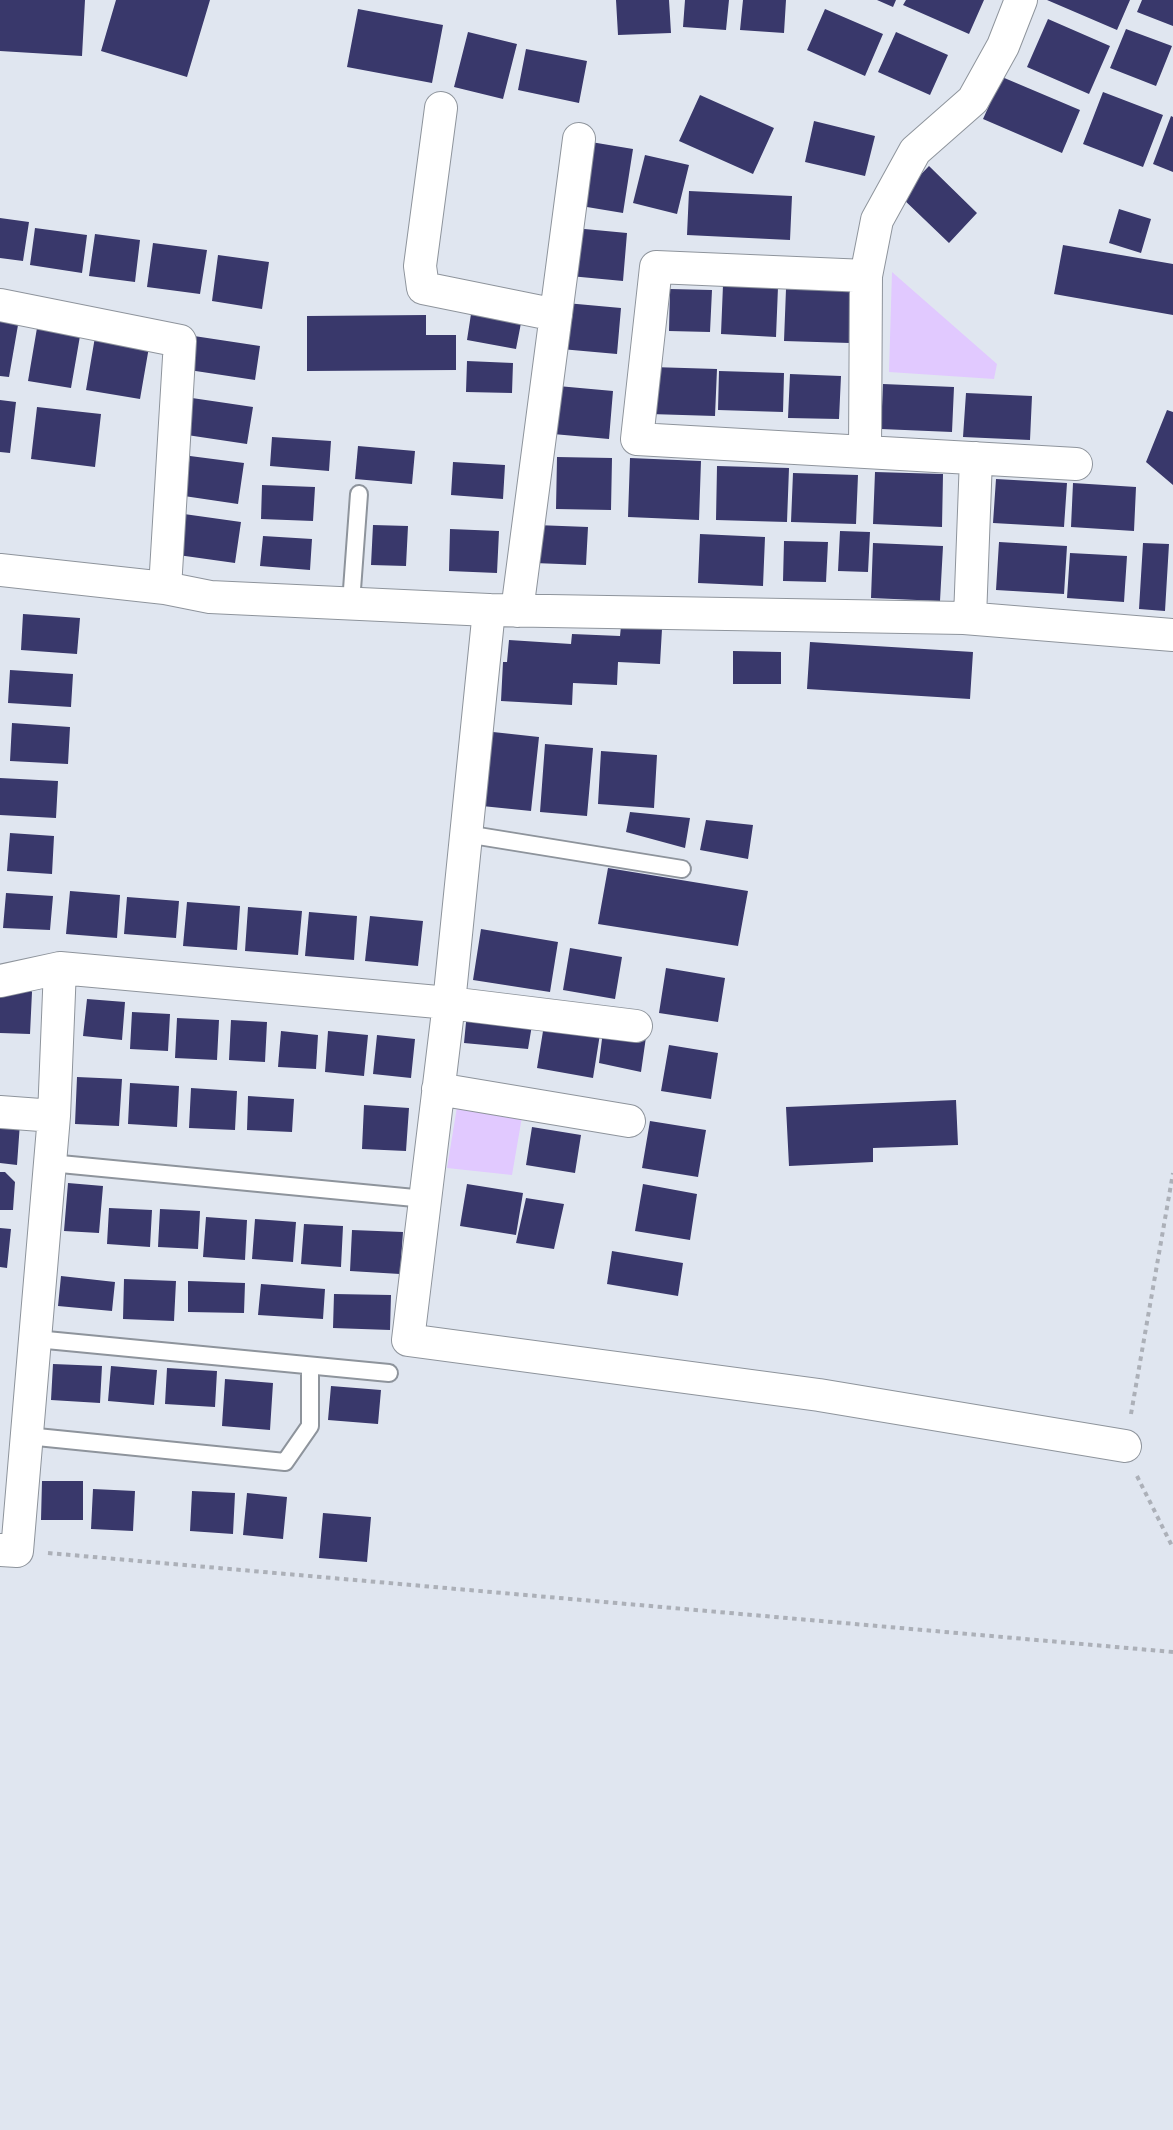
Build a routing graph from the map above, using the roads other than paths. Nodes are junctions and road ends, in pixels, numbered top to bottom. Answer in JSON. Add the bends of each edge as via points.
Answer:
{"nodes":[{"id":1,"x":1021,"y":0,"type":"edge"},
{"id":2,"x":441,"y":108,"type":"dead end"},
{"id":3,"x":579,"y":140,"type":"dead end"},
{"id":4,"x":866,"y":276,"type":"junction"},
{"id":5,"x":0,"y":305,"type":"edge"},
{"id":6,"x":556,"y":315,"type":"junction"},
{"id":7,"x":865,"y":452,"type":"junction"},
{"id":8,"x":976,"y":458,"type":"junction"},
{"id":9,"x":1076,"y":465,"type":"dead end"},
{"id":10,"x":359,"y":494,"type":"dead end"},
{"id":11,"x":0,"y":570,"type":"edge"},
{"id":12,"x":165,"y":588,"type":"junction"},
{"id":13,"x":351,"y":603,"type":"junction"},
{"id":14,"x":503,"y":611,"type":"junction"},
{"id":15,"x":970,"y":618,"type":"junction"},
{"id":16,"x":1173,"y":635,"type":"edge"},
{"id":17,"x":466,"y":834,"type":"junction"},
{"id":18,"x":682,"y":869,"type":"dead end"},
{"id":19,"x":60,"y":968,"type":"junction"},
{"id":20,"x":0,"y":981,"type":"edge"},
{"id":21,"x":449,"y":1003,"type":"junction"},
{"id":22,"x":636,"y":1026,"type":"dead end"},
{"id":23,"x":438,"y":1089,"type":"junction"},
{"id":24,"x":0,"y":1112,"type":"edge"},
{"id":25,"x":54,"y":1116,"type":"junction"},
{"id":26,"x":629,"y":1120,"type":"dead end"},
{"id":27,"x":50,"y":1163,"type":"junction"},
{"id":28,"x":425,"y":1199,"type":"junction"},
{"id":29,"x":36,"y":1339,"type":"junction"},
{"id":30,"x":310,"y":1366,"type":"junction"},
{"id":31,"x":389,"y":1373,"type":"dead end"},
{"id":32,"x":1125,"y":1446,"type":"road end"},
{"id":33,"x":17,"y":1450,"type":"edge"},
{"id":34,"x":9,"y":1550,"type":"edge"}],
"edges":[{"from":1,"to":4,"type":"street","via":[[1003,46],[973,100],[915,151],[877,220]]},
{"from":2,"to":6,"type":"street","via":[[420,266],[423,288]]},
{"from":3,"to":6,"type":"street"},
{"from":4,"to":7,"type":"street"},
{"from":4,"to":7,"type":"street","via":[[656,267],[637,439]]},
{"from":5,"to":12,"type":"street","via":[[180,341]]},
{"from":6,"to":14,"type":"street"},
{"from":7,"to":8,"type":"street"},
{"from":8,"to":9,"type":"street"},
{"from":8,"to":15,"type":"street"},
{"from":10,"to":13,"type":"lane"},
{"from":11,"to":12,"type":"street"},
{"from":12,"to":13,"type":"street","via":[[210,597]]},
{"from":13,"to":14,"type":"street"},
{"from":14,"to":15,"type":"street"},
{"from":14,"to":17,"type":"street"},
{"from":15,"to":16,"type":"street"},
{"from":17,"to":18,"type":"lane"},
{"from":17,"to":21,"type":"street"},
{"from":19,"to":20,"type":"street"},
{"from":19,"to":21,"type":"street"},
{"from":19,"to":25,"type":"street"},
{"from":21,"to":22,"type":"street"},
{"from":21,"to":23,"type":"street"},
{"from":23,"to":26,"type":"street"},
{"from":23,"to":28,"type":"street"},
{"from":24,"to":25,"type":"street"},
{"from":25,"to":27,"type":"street"},
{"from":27,"to":28,"type":"lane"},
{"from":27,"to":29,"type":"street"},
{"from":28,"to":32,"type":"street","via":[[408,1340],[819,1395]]},
{"from":29,"to":30,"type":"lane"},
{"from":29,"to":33,"type":"street"},
{"from":30,"to":31,"type":"lane"},
{"from":30,"to":33,"type":"lane","via":[[310,1426],[285,1462]]},
{"from":33,"to":34,"type":"street"}]}
